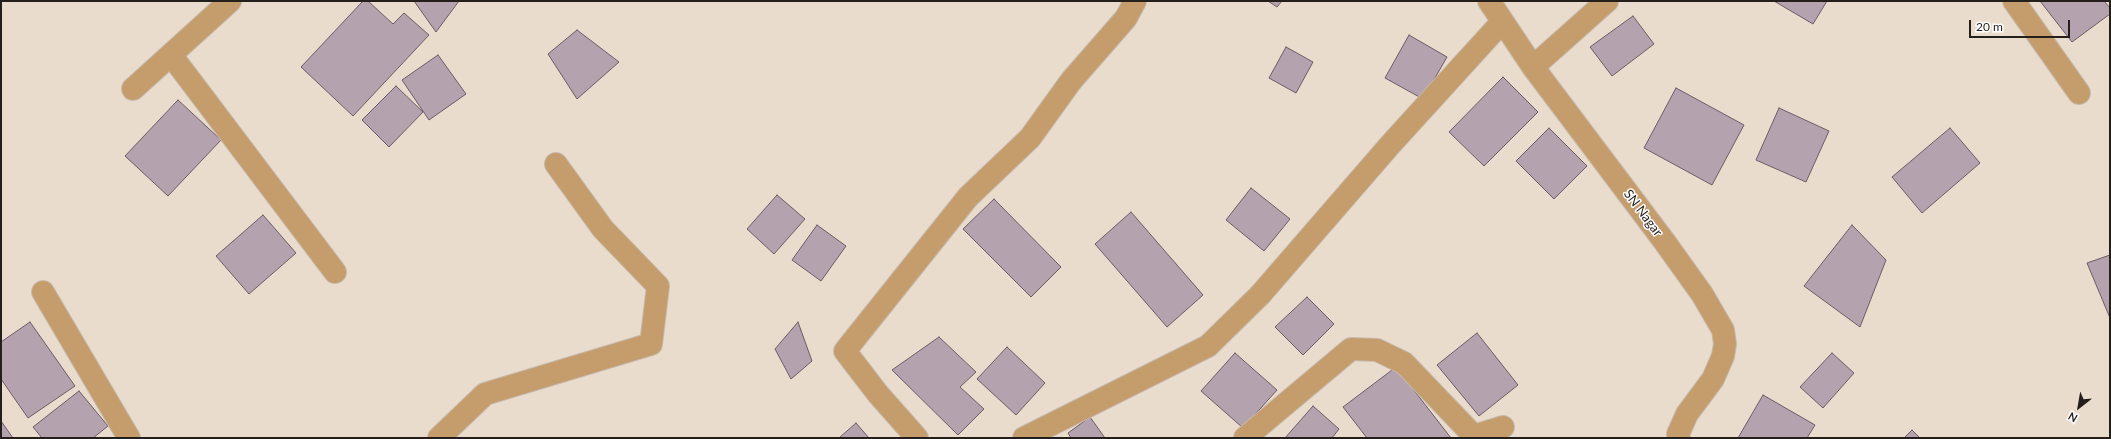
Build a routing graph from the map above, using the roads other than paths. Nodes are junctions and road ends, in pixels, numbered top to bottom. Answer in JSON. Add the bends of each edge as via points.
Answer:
{"nodes":[{"id":1,"x":230,"y":1,"type":"edge"},
{"id":2,"x":1135,"y":1,"type":"edge"},
{"id":3,"x":1489,"y":1,"type":"edge"},
{"id":4,"x":1607,"y":1,"type":"edge"},
{"id":5,"x":2014,"y":1,"type":"edge"},
{"id":6,"x":1502,"y":22,"type":"junction"},
{"id":7,"x":171,"y":55,"type":"junction"},
{"id":8,"x":1533,"y":67,"type":"junction"},
{"id":9,"x":133,"y":89,"type":"dead end"},
{"id":10,"x":2079,"y":93,"type":"dead end"},
{"id":11,"x":556,"y":164,"type":"dead end"},
{"id":12,"x":335,"y":272,"type":"dead end"},
{"id":13,"x":43,"y":292,"type":"dead end"},
{"id":14,"x":1503,"y":428,"type":"dead end"},
{"id":15,"x":130,"y":438,"type":"edge"},
{"id":16,"x":439,"y":438,"type":"edge"},
{"id":17,"x":917,"y":438,"type":"edge"},
{"id":18,"x":1024,"y":438,"type":"edge"},
{"id":19,"x":1245,"y":438,"type":"edge"},
{"id":20,"x":1679,"y":438,"type":"edge"}],
"edges":[{"from":1,"to":7,"type":"street"},
{"from":2,"to":17,"type":"street","via":[[1126,18],[1071,81],[1030,138],[968,197],[846,351],[878,394]]},
{"from":3,"to":6,"type":"street","name":"SN Nagar"},
{"from":4,"to":8,"type":"street"},
{"from":5,"to":10,"type":"street"},
{"from":6,"to":8,"type":"street","name":"SN Nagar"},
{"from":6,"to":18,"type":"street","via":[[1260,295],[1208,346]]},
{"from":7,"to":9,"type":"street"},
{"from":7,"to":12,"type":"street"},
{"from":8,"to":20,"type":"street","name":"SN Nagar","via":[[1664,241],[1702,294],[1723,330],[1723,356],[1713,378],[1687,414],[1678,434]]},
{"from":11,"to":16,"type":"street","via":[[603,229],[658,286],[651,344],[485,394]]},
{"from":13,"to":15,"type":"street"},
{"from":14,"to":19,"type":"street","via":[[1474,436],[1404,363],[1377,350],[1351,349]]}]}
